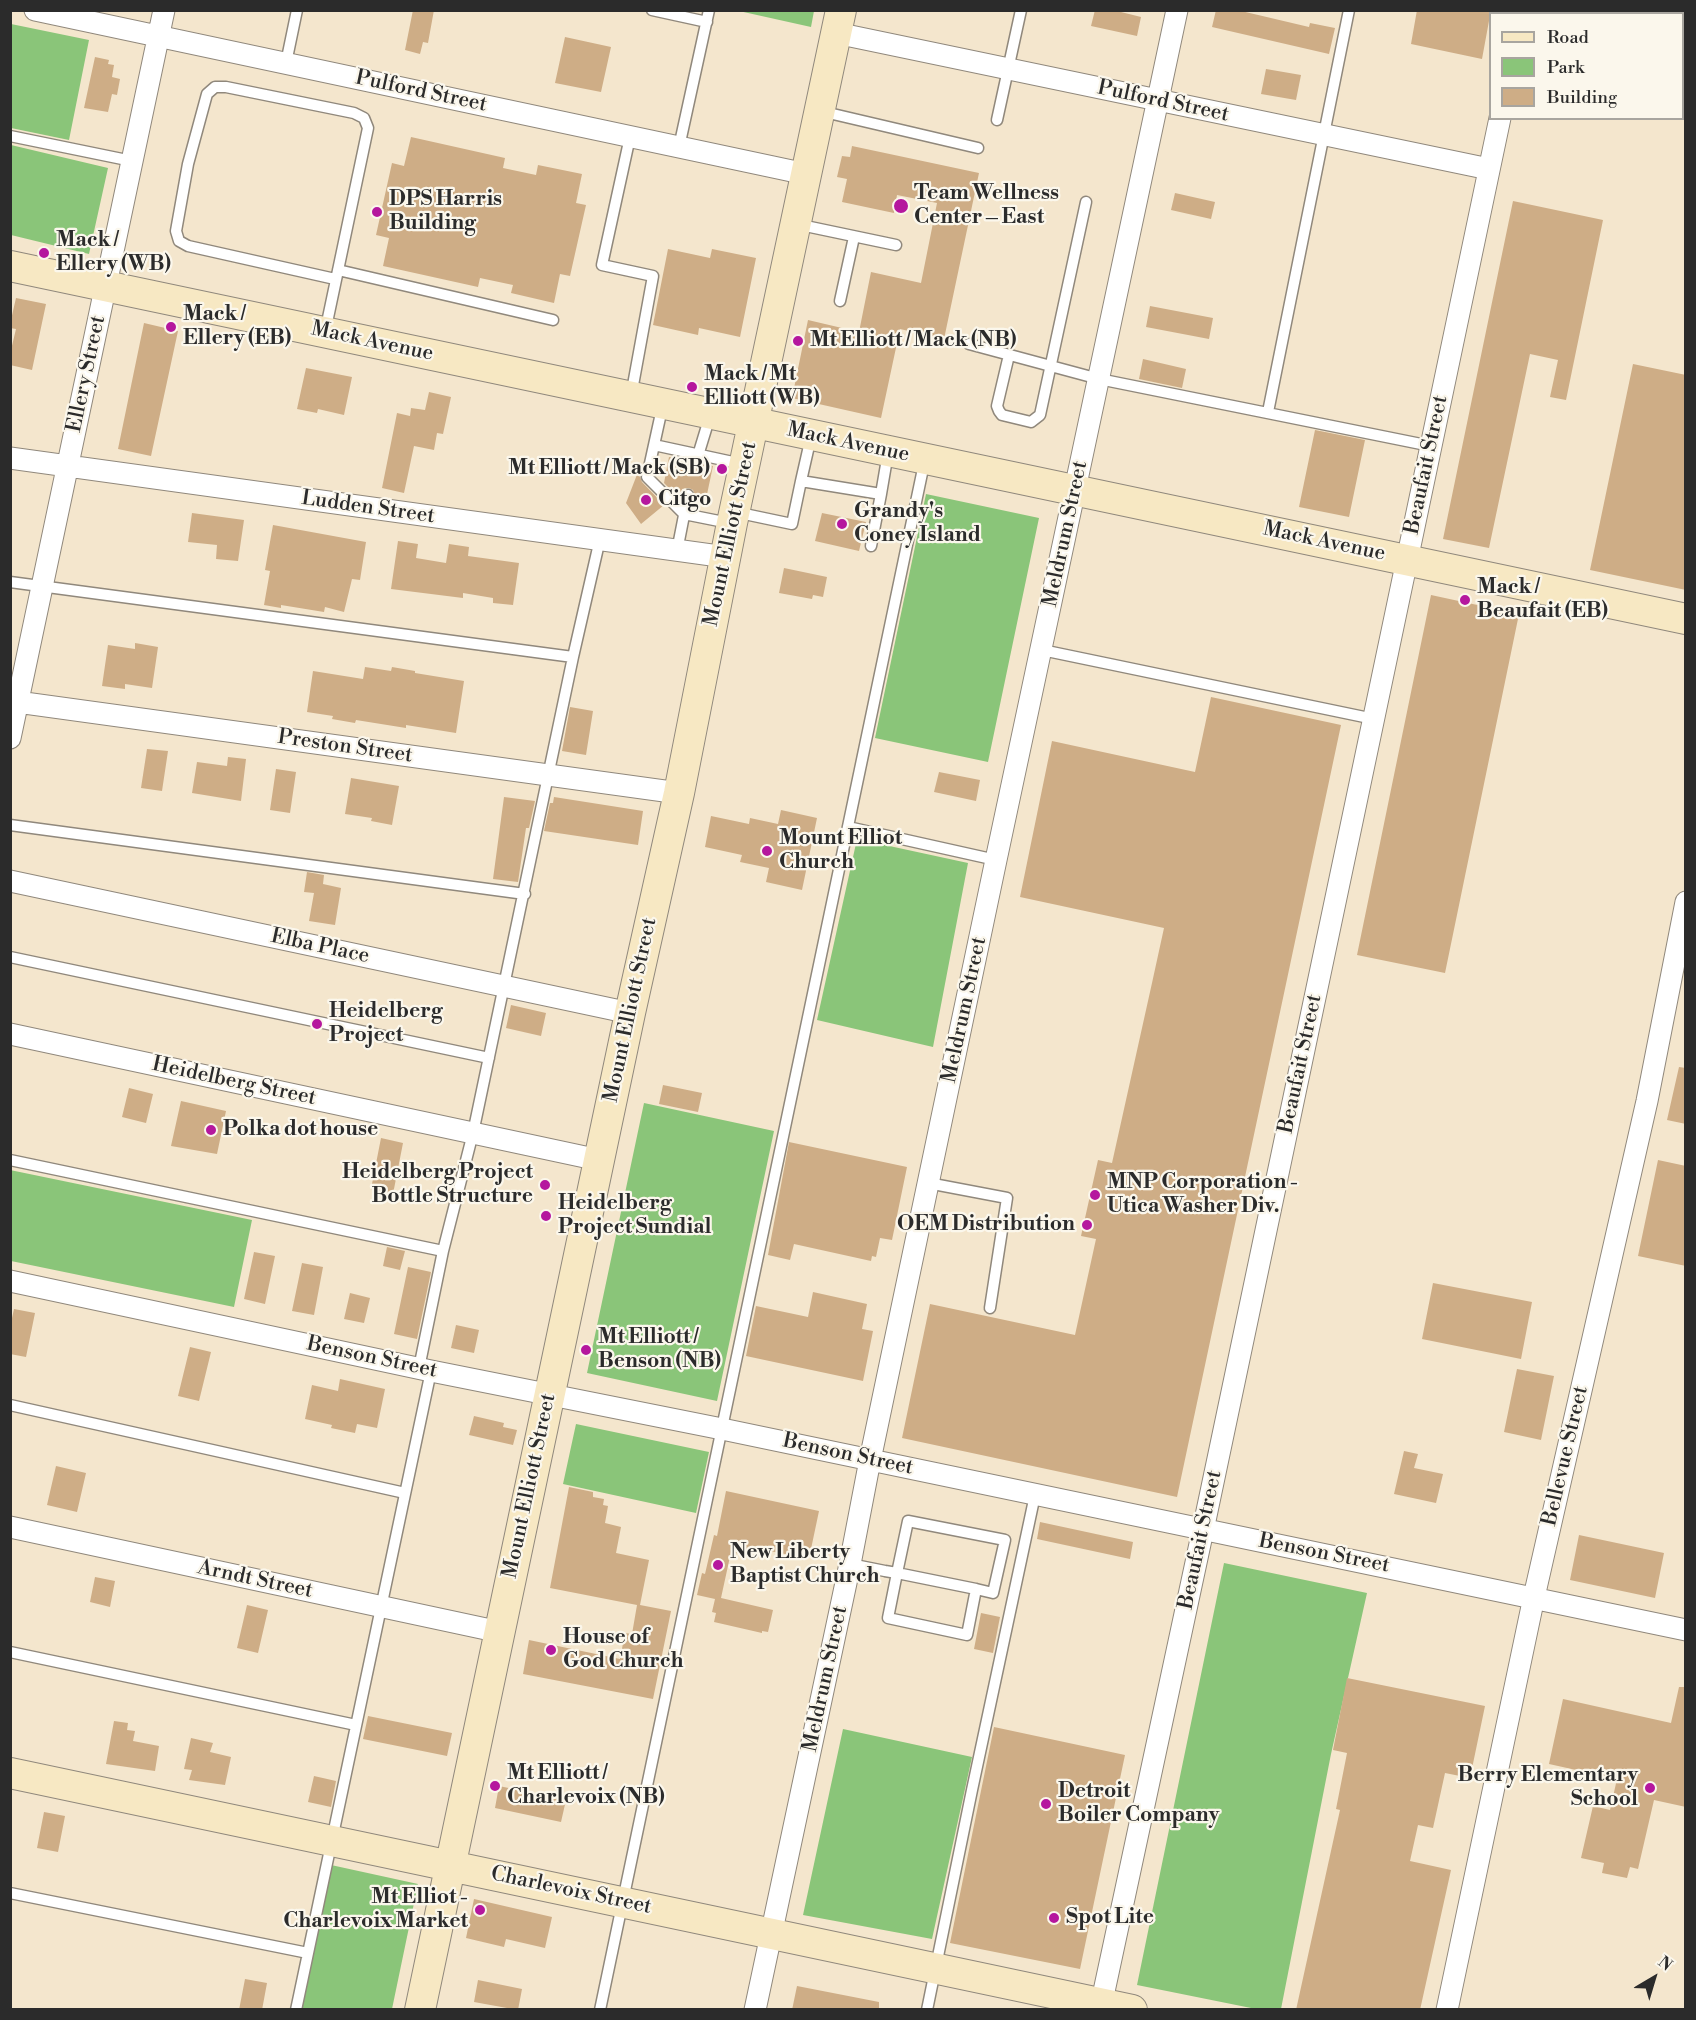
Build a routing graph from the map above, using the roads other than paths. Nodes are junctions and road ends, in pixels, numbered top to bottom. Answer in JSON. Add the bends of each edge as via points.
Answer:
{"nodes":[{"id":1,"x":35,"y":10,"type":"edge"},
{"id":2,"x":164,"y":10,"type":"edge"},
{"id":3,"x":297,"y":10,"type":"edge"},
{"id":4,"x":652,"y":10,"type":"edge"},
{"id":5,"x":1021,"y":10,"type":"edge"},
{"id":6,"x":1178,"y":10,"type":"edge"},
{"id":7,"x":1349,"y":10,"type":"edge"},
{"id":8,"x":708,"y":16,"type":"edge"},
{"id":9,"x":839,"y":22,"type":"edge"},
{"id":10,"x":158,"y":35,"type":"junction"},
{"id":11,"x":286,"y":63,"type":"junction"},
{"id":12,"x":1009,"y":70,"type":"junction"},
{"id":13,"x":1158,"y":101,"type":"junction"},
{"id":14,"x":820,"y":111,"type":"junction"},
{"id":15,"x":997,"y":120,"type":"dead end"},
{"id":16,"x":1500,"y":120,"type":"edge"},
{"id":17,"x":10,"y":136,"type":"edge"},
{"id":18,"x":1322,"y":136,"type":"junction"},
{"id":19,"x":630,"y":137,"type":"junction"},
{"id":20,"x":679,"y":147,"type":"junction"},
{"id":21,"x":978,"y":148,"type":"dead end"},
{"id":22,"x":132,"y":161,"type":"junction"},
{"id":23,"x":1489,"y":169,"type":"junction"},
{"id":24,"x":806,"y":174,"type":"junction"},
{"id":25,"x":1086,"y":202,"type":"dead end"},
{"id":26,"x":796,"y":224,"type":"junction"},
{"id":27,"x":854,"y":237,"type":"junction"},
{"id":28,"x":896,"y":245,"type":"dead end"},
{"id":29,"x":10,"y":266,"type":"edge"},
{"id":30,"x":336,"y":274,"type":"junction"},
{"id":31,"x":105,"y":286,"type":"junction"},
{"id":32,"x":840,"y":301,"type":"dead end"},
{"id":33,"x":554,"y":320,"type":"dead end"},
{"id":34,"x":325,"y":332,"type":"junction"},
{"id":35,"x":969,"y":344,"type":"dead end"},
{"id":36,"x":1009,"y":355,"type":"junction"},
{"id":37,"x":1052,"y":366,"type":"junction"},
{"id":38,"x":1099,"y":379,"type":"junction"},
{"id":39,"x":631,"y":397,"type":"junction"},
{"id":40,"x":663,"y":404,"type":"junction"},
{"id":41,"x":1268,"y":412,"type":"junction"},
{"id":42,"x":711,"y":413,"type":"junction"},
{"id":43,"x":754,"y":423,"type":"junction"},
{"id":44,"x":811,"y":435,"type":"junction"},
{"id":45,"x":654,"y":445,"type":"junction"},
{"id":46,"x":1431,"y":446,"type":"junction"},
{"id":47,"x":889,"y":451,"type":"junction"},
{"id":48,"x":10,"y":458,"type":"edge"},
{"id":49,"x":697,"y":458,"type":"junction"},
{"id":50,"x":925,"y":459,"type":"junction"},
{"id":51,"x":745,"y":465,"type":"junction"},
{"id":52,"x":68,"y":466,"type":"junction"},
{"id":53,"x":801,"y":481,"type":"junction"},
{"id":54,"x":1076,"y":491,"type":"junction"},
{"id":55,"x":881,"y":494,"type":"junction"},
{"id":56,"x":688,"y":495,"type":"dead end"},
{"id":57,"x":684,"y":514,"type":"junction"},
{"id":58,"x":734,"y":518,"type":"junction"},
{"id":59,"x":600,"y":539,"type":"junction"},
{"id":60,"x":871,"y":546,"type":"dead end"},
{"id":61,"x":677,"y":550,"type":"junction"},
{"id":62,"x":726,"y":556,"type":"junction"},
{"id":63,"x":1407,"y":559,"type":"junction"},
{"id":64,"x":10,"y":582,"type":"edge"},
{"id":65,"x":42,"y":586,"type":"junction"},
{"id":66,"x":1686,"y":619,"type":"edge"},
{"id":67,"x":1042,"y":650,"type":"junction"},
{"id":68,"x":573,"y":657,"type":"junction"},
{"id":69,"x":14,"y":702,"type":"edge"},
{"id":70,"x":1374,"y":719,"type":"junction"},
{"id":71,"x":10,"y":738,"type":"edge"},
{"id":72,"x":547,"y":775,"type":"junction"},
{"id":73,"x":679,"y":794,"type":"junction"},
{"id":74,"x":10,"y":825,"type":"edge"},
{"id":75,"x":848,"y":827,"type":"junction"},
{"id":76,"x":996,"y":861,"type":"junction"},
{"id":77,"x":10,"y":881,"type":"edge"},
{"id":78,"x":525,"y":894,"type":"junction"},
{"id":79,"x":1686,"y":902,"type":"edge"},
{"id":80,"x":10,"y":957,"type":"edge"},
{"id":81,"x":504,"y":986,"type":"junction"},
{"id":82,"x":630,"y":1013,"type":"junction"},
{"id":83,"x":10,"y":1034,"type":"edge"},
{"id":84,"x":489,"y":1058,"type":"junction"},
{"id":85,"x":473,"y":1133,"type":"junction"},
{"id":86,"x":10,"y":1160,"type":"edge"},
{"id":87,"x":599,"y":1160,"type":"junction"},
{"id":88,"x":928,"y":1183,"type":"junction"},
{"id":89,"x":443,"y":1251,"type":"junction"},
{"id":90,"x":10,"y":1281,"type":"edge"},
{"id":91,"x":990,"y":1308,"type":"dead end"},
{"id":92,"x":425,"y":1370,"type":"junction"},
{"id":93,"x":550,"y":1394,"type":"junction"},
{"id":94,"x":10,"y":1405,"type":"edge"},
{"id":95,"x":722,"y":1429,"type":"junction"},
{"id":96,"x":870,"y":1460,"type":"junction"},
{"id":97,"x":405,"y":1493,"type":"junction"},
{"id":98,"x":1035,"y":1495,"type":"junction"},
{"id":99,"x":10,"y":1527,"type":"edge"},
{"id":100,"x":1203,"y":1530,"type":"junction"},
{"id":101,"x":850,"y":1564,"type":"junction"},
{"id":102,"x":897,"y":1573,"type":"junction"},
{"id":103,"x":976,"y":1589,"type":"junction"},
{"id":104,"x":1534,"y":1597,"type":"junction"},
{"id":105,"x":381,"y":1607,"type":"junction"},
{"id":106,"x":1686,"y":1630,"type":"edge"},
{"id":107,"x":500,"y":1632,"type":"junction"},
{"id":108,"x":10,"y":1652,"type":"edge"},
{"id":109,"x":356,"y":1725,"type":"junction"},
{"id":110,"x":10,"y":1773,"type":"edge"},
{"id":111,"x":332,"y":1841,"type":"junction"},
{"id":112,"x":450,"y":1866,"type":"junction"},
{"id":113,"x":10,"y":1893,"type":"edge"},
{"id":114,"x":623,"y":1902,"type":"junction"},
{"id":115,"x":771,"y":1933,"type":"junction"},
{"id":116,"x":308,"y":1953,"type":"junction"},
{"id":117,"x":936,"y":1968,"type":"junction"},
{"id":118,"x":1100,"y":2006,"type":"edge"},
{"id":119,"x":296,"y":2010,"type":"edge"},
{"id":120,"x":420,"y":2010,"type":"edge"},
{"id":121,"x":600,"y":2010,"type":"edge"},
{"id":122,"x":755,"y":2010,"type":"edge"},
{"id":123,"x":927,"y":2010,"type":"edge"},
{"id":124,"x":1132,"y":2010,"type":"edge"},
{"id":125,"x":1447,"y":2010,"type":"edge"}],
"edges":[{"from":1,"to":10,"type":"street","name":"Pulford Street"},
{"from":2,"to":10,"type":"street","name":"Ellery Street"},
{"from":3,"to":11,"type":"lane"},
{"from":4,"to":8,"type":"lane"},
{"from":5,"to":12,"type":"lane"},
{"from":6,"to":13,"type":"street","name":"Meldrum Street"},
{"from":7,"to":18,"type":"lane"},
{"from":8,"to":20,"type":"lane"},
{"from":9,"to":12,"type":"street","name":"Pulford Street"},
{"from":9,"to":14,"type":"main road","name":"Mount Elliott Street"},
{"from":10,"to":11,"type":"street","name":"Pulford Street"},
{"from":10,"to":22,"type":"street","name":"Ellery Street"},
{"from":11,"to":19,"type":"street","name":"Pulford Street"},
{"from":12,"to":13,"type":"street","name":"Pulford Street"},
{"from":12,"to":15,"type":"lane"},
{"from":13,"to":18,"type":"street","name":"Pulford Street"},
{"from":13,"to":38,"type":"street","name":"Meldrum Street"},
{"from":14,"to":21,"type":"lane"},
{"from":14,"to":24,"type":"main road","name":"Mount Elliott Street"},
{"from":16,"to":23,"type":"street","name":"Beaufait Street"},
{"from":17,"to":22,"type":"lane"},
{"from":18,"to":23,"type":"street","name":"Pulford Street"},
{"from":18,"to":41,"type":"lane"},
{"from":19,"to":20,"type":"street","name":"Pulford Street"},
{"from":19,"to":39,"type":"lane","via":[[602,265],[653,276]]},
{"from":20,"to":24,"type":"street","name":"Pulford Street"},
{"from":22,"to":31,"type":"street","name":"Ellery Street"},
{"from":23,"to":46,"type":"street","name":"Beaufait Street"},
{"from":24,"to":26,"type":"main road","name":"Mount Elliott Street"},
{"from":25,"to":37,"type":"lane"},
{"from":26,"to":27,"type":"lane"},
{"from":26,"to":43,"type":"main road","name":"Mount Elliott Street"},
{"from":27,"to":28,"type":"lane"},
{"from":27,"to":32,"type":"lane"},
{"from":29,"to":31,"type":"main road","name":"Mack Avenue"},
{"from":30,"to":30,"type":"lane","via":[[368,128],[364,118],[215,87],[207,94],[188,164],[176,231],[178,240],[188,246]]},
{"from":30,"to":33,"type":"lane"},
{"from":30,"to":34,"type":"lane"},
{"from":31,"to":34,"type":"main road","name":"Mack Avenue"},
{"from":31,"to":52,"type":"street","name":"Ellery Street"},
{"from":34,"to":39,"type":"main road","name":"Mack Avenue"},
{"from":35,"to":36,"type":"lane"},
{"from":36,"to":37,"type":"lane"},
{"from":36,"to":37,"type":"lane","via":[[997,406],[1002,415],[1031,422],[1037,419]]},
{"from":37,"to":38,"type":"lane"},
{"from":38,"to":41,"type":"lane"},
{"from":38,"to":54,"type":"street","name":"Meldrum Street"},
{"from":39,"to":40,"type":"main road","name":"Mack Avenue"},
{"from":40,"to":42,"type":"main road","name":"Mack Avenue"},
{"from":40,"to":45,"type":"lane"},
{"from":41,"to":46,"type":"lane"},
{"from":42,"to":43,"type":"main road","name":"Mack Avenue"},
{"from":42,"to":49,"type":"lane"},
{"from":43,"to":44,"type":"main road","name":"Mack Avenue"},
{"from":43,"to":51,"type":"main road","name":"Mount Elliott Street"},
{"from":44,"to":47,"type":"main road","name":"Mack Avenue"},
{"from":44,"to":53,"type":"lane"},
{"from":45,"to":49,"type":"lane"},
{"from":45,"to":57,"type":"lane","via":[[647,477]]},
{"from":46,"to":63,"type":"street","name":"Beaufait Street"},
{"from":47,"to":50,"type":"main road","name":"Mack Avenue"},
{"from":47,"to":55,"type":"lane"},
{"from":48,"to":52,"type":"street","name":"Ludden Street"},
{"from":49,"to":51,"type":"lane"},
{"from":50,"to":54,"type":"main road","name":"Mack Avenue"},
{"from":50,"to":75,"type":"lane"},
{"from":51,"to":58,"type":"main road","name":"Mount Elliott Street"},
{"from":52,"to":59,"type":"street","name":"Ludden Street"},
{"from":52,"to":65,"type":"street","name":"Ellery Street"},
{"from":53,"to":55,"type":"lane"},
{"from":53,"to":58,"type":"lane","via":[[792,524]]},
{"from":54,"to":63,"type":"main road","name":"Mack Avenue"},
{"from":54,"to":67,"type":"street","name":"Meldrum Street"},
{"from":55,"to":60,"type":"lane"},
{"from":56,"to":57,"type":"lane"},
{"from":57,"to":58,"type":"lane"},
{"from":57,"to":61,"type":"lane"},
{"from":58,"to":62,"type":"main road","name":"Mount Elliott Street"},
{"from":59,"to":61,"type":"street","name":"Ludden Street"},
{"from":59,"to":68,"type":"lane"},
{"from":61,"to":62,"type":"street","name":"Ludden Street"},
{"from":62,"to":73,"type":"main road","name":"Mount Elliott Street"},
{"from":63,"to":66,"type":"main road","name":"Mack Avenue"},
{"from":63,"to":70,"type":"street","name":"Beaufait Street"},
{"from":64,"to":65,"type":"lane"},
{"from":65,"to":68,"type":"lane"},
{"from":65,"to":69,"type":"street","name":"Ellery Street"},
{"from":67,"to":70,"type":"lane"},
{"from":67,"to":76,"type":"street","name":"Meldrum Street"},
{"from":68,"to":72,"type":"lane"},
{"from":69,"to":71,"type":"street","name":"Ellery Street"},
{"from":69,"to":72,"type":"street","name":"Preston Street"},
{"from":70,"to":100,"type":"street","name":"Beaufait Street"},
{"from":72,"to":73,"type":"street","name":"Preston Street"},
{"from":72,"to":78,"type":"lane"},
{"from":73,"to":82,"type":"main road","name":"Mount Elliott Street"},
{"from":74,"to":78,"type":"lane"},
{"from":75,"to":76,"type":"lane"},
{"from":75,"to":95,"type":"lane"},
{"from":76,"to":88,"type":"street","name":"Meldrum Street"},
{"from":77,"to":81,"type":"street","name":"Elba Place"},
{"from":78,"to":81,"type":"lane"},
{"from":79,"to":104,"type":"street","name":"Bellevue Street","via":[[1647,1101]]},
{"from":80,"to":84,"type":"lane"},
{"from":81,"to":82,"type":"street","name":"Elba Place"},
{"from":81,"to":84,"type":"lane"},
{"from":82,"to":87,"type":"main road","name":"Mount Elliott Street"},
{"from":83,"to":85,"type":"street","name":"Heidelberg Street"},
{"from":84,"to":85,"type":"lane"},
{"from":85,"to":87,"type":"street","name":"Heidelberg Street"},
{"from":85,"to":89,"type":"lane"},
{"from":86,"to":89,"type":"lane"},
{"from":87,"to":93,"type":"main road","name":"Mount Elliott Street"},
{"from":88,"to":91,"type":"lane","via":[[1007,1198]]},
{"from":88,"to":96,"type":"street","name":"Meldrum Street"},
{"from":89,"to":92,"type":"lane"},
{"from":90,"to":92,"type":"street","name":"Benson Street"},
{"from":92,"to":93,"type":"street","name":"Benson Street"},
{"from":92,"to":97,"type":"lane"},
{"from":93,"to":95,"type":"street","name":"Benson Street"},
{"from":93,"to":107,"type":"main road","name":"Mount Elliott Street"},
{"from":94,"to":97,"type":"lane"},
{"from":95,"to":96,"type":"street","name":"Benson Street"},
{"from":95,"to":114,"type":"lane"},
{"from":96,"to":98,"type":"street","name":"Benson Street"},
{"from":96,"to":101,"type":"street","name":"Meldrum Street"},
{"from":97,"to":105,"type":"lane"},
{"from":98,"to":100,"type":"street","name":"Benson Street"},
{"from":98,"to":117,"type":"lane"},
{"from":99,"to":105,"type":"street","name":"Arndt Street"},
{"from":100,"to":104,"type":"street","name":"Benson Street"},
{"from":100,"to":118,"type":"street","name":"Beaufait Street"},
{"from":101,"to":102,"type":"lane"},
{"from":101,"to":115,"type":"street","name":"Meldrum Street"},
{"from":102,"to":103,"type":"lane"},
{"from":102,"to":103,"type":"lane","via":[[888,1618],[967,1635]]},
{"from":102,"to":103,"type":"lane","via":[[908,1521],[1005,1540],[993,1593]]},
{"from":104,"to":106,"type":"street","name":"Benson Street"},
{"from":104,"to":125,"type":"street","name":"Bellevue Street"},
{"from":105,"to":107,"type":"street","name":"Arndt Street"},
{"from":105,"to":109,"type":"lane"},
{"from":107,"to":112,"type":"main road","name":"Mount Elliott Street"},
{"from":108,"to":109,"type":"lane"},
{"from":109,"to":111,"type":"lane"},
{"from":110,"to":111,"type":"main road","name":"Charlevoix Street"},
{"from":111,"to":112,"type":"main road","name":"Charlevoix Street"},
{"from":111,"to":116,"type":"lane"},
{"from":112,"to":114,"type":"main road","name":"Charlevoix Street"},
{"from":112,"to":120,"type":"main road","name":"Mount Elliott Street"},
{"from":113,"to":116,"type":"lane"},
{"from":114,"to":115,"type":"main road","name":"Charlevoix Street"},
{"from":114,"to":121,"type":"lane"},
{"from":115,"to":117,"type":"main road","name":"Charlevoix Street"},
{"from":115,"to":122,"type":"street","name":"Meldrum Street"},
{"from":116,"to":119,"type":"lane"},
{"from":117,"to":118,"type":"main road","name":"Charlevoix Street"},
{"from":117,"to":123,"type":"lane"},
{"from":118,"to":124,"type":"main road","name":"Charlevoix Street"}]}
